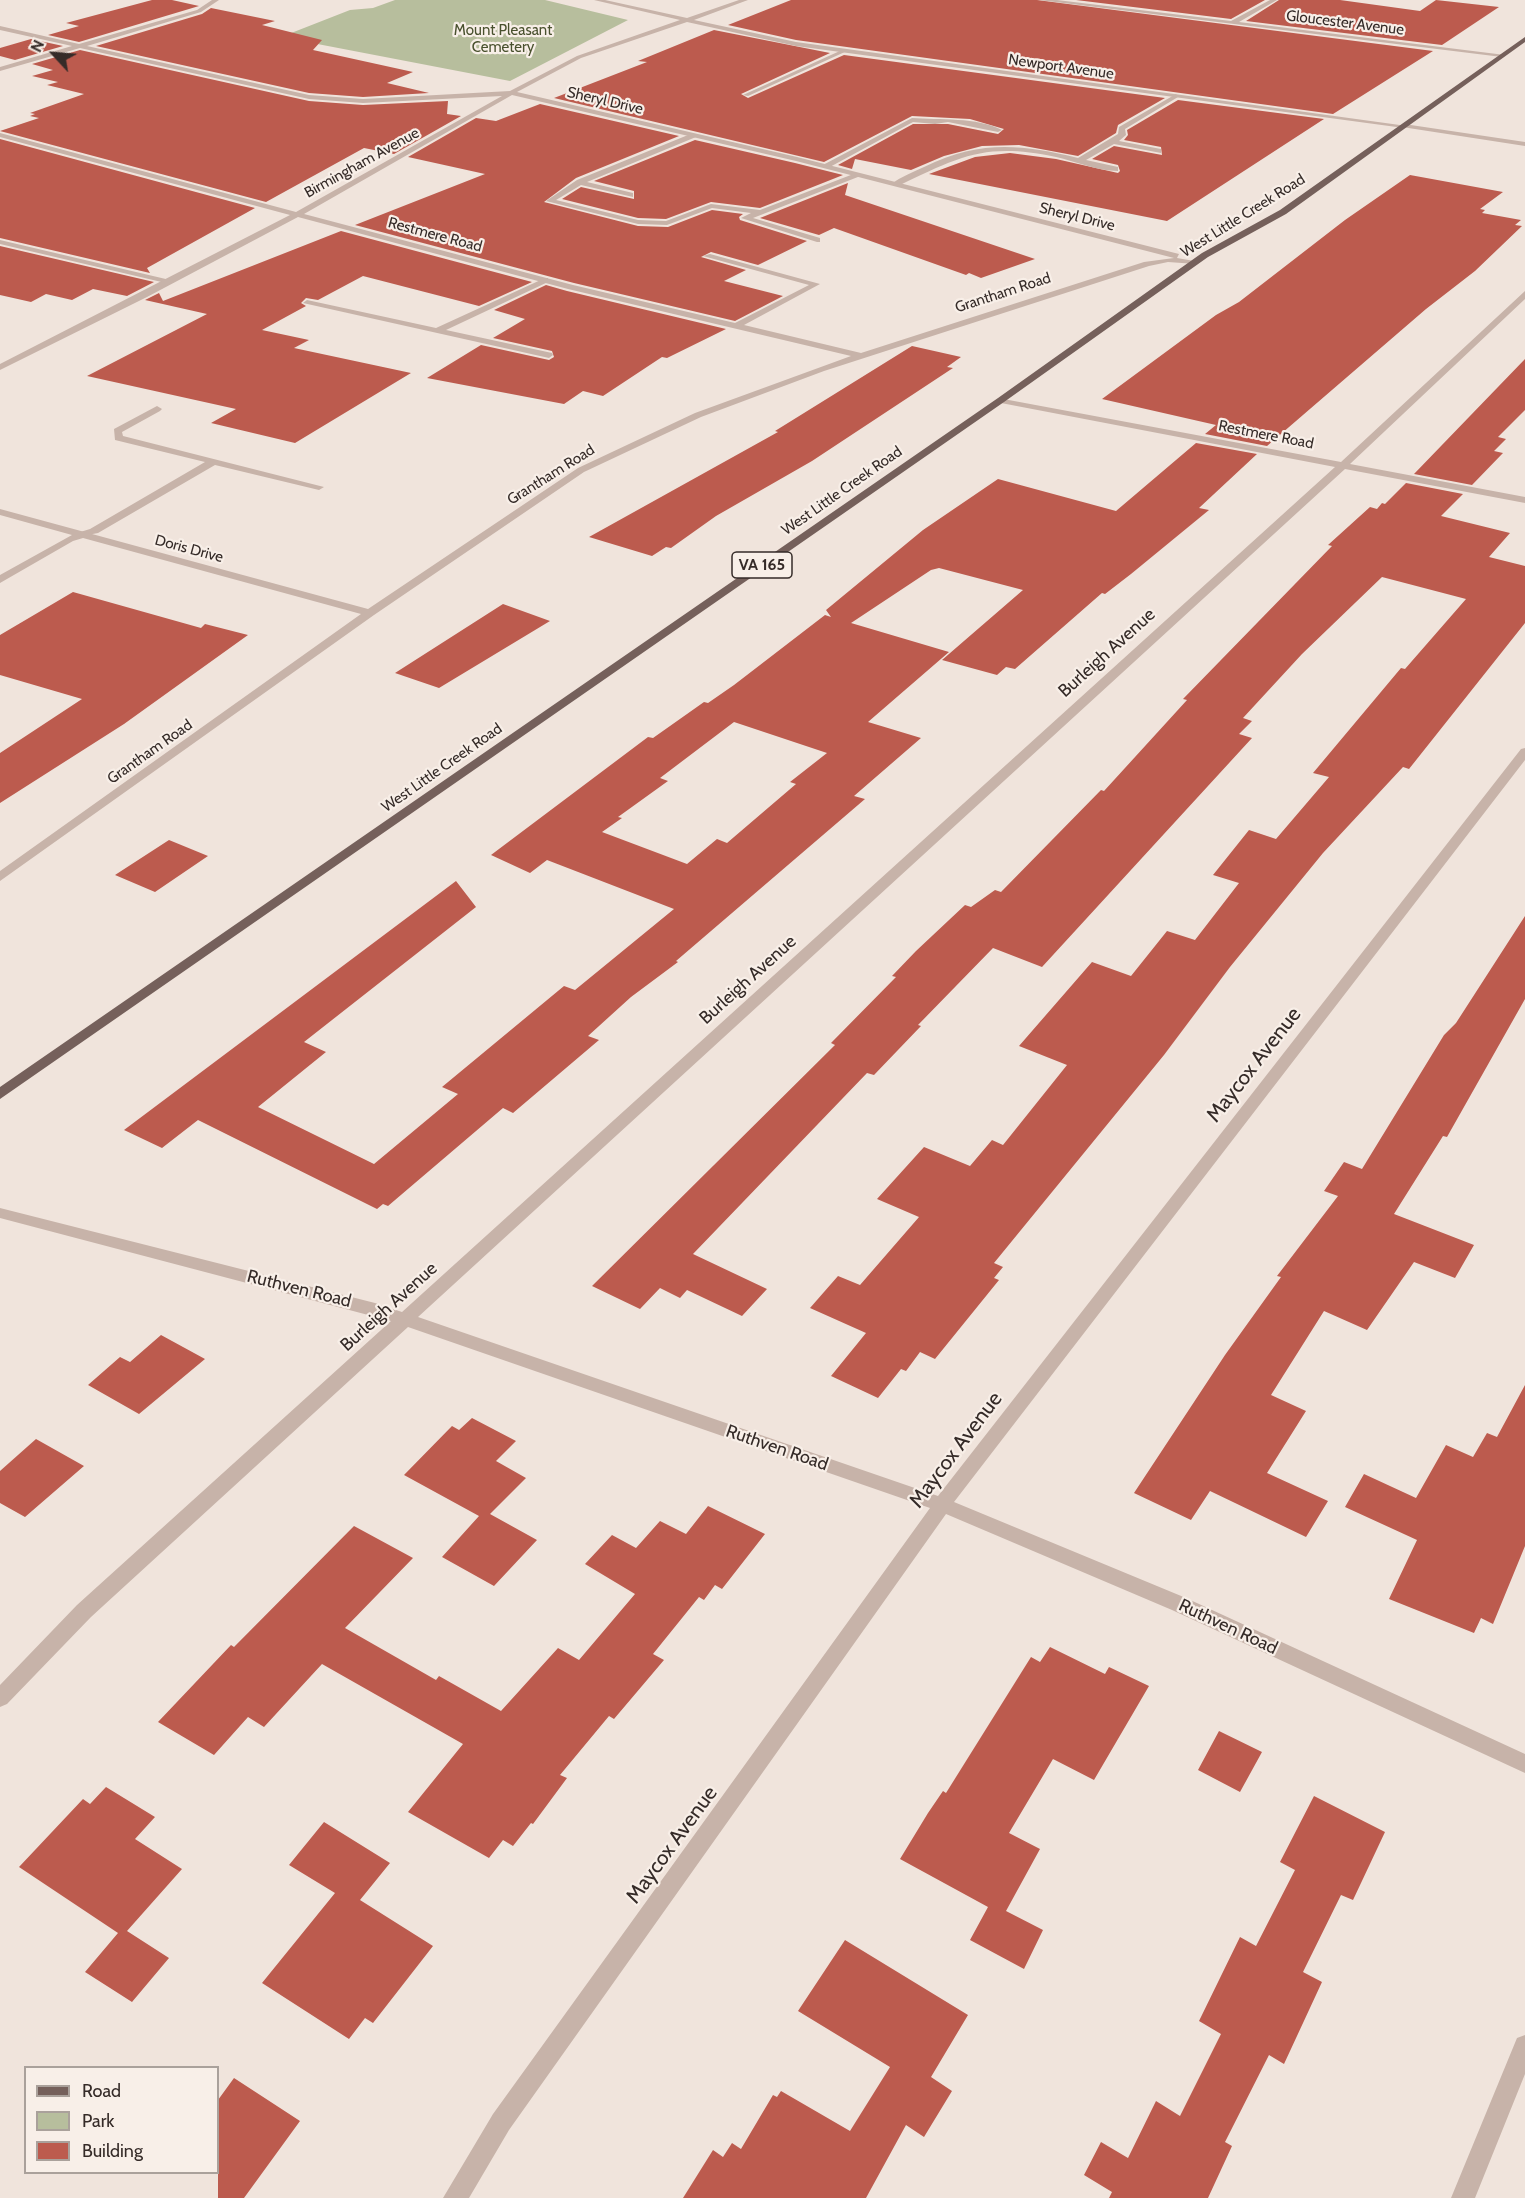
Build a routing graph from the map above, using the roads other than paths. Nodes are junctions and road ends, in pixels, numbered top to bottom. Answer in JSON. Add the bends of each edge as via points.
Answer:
{"nodes":[{"id":1,"x":216,"y":0,"type":"edge"},
{"id":2,"x":597,"y":0,"type":"edge"},
{"id":3,"x":745,"y":0,"type":"edge"},
{"id":4,"x":1042,"y":0,"type":"edge"},
{"id":5,"x":1274,"y":0,"type":"edge"},
{"id":6,"x":685,"y":20,"type":"junction"},
{"id":7,"x":1232,"y":23,"type":"junction"},
{"id":8,"x":0,"y":28,"type":"edge"},
{"id":9,"x":1525,"y":40,"type":"edge"},
{"id":10,"x":78,"y":46,"type":"junction"},
{"id":11,"x":843,"y":51,"type":"junction"},
{"id":12,"x":1502,"y":55,"type":"junction"},
{"id":13,"x":0,"y":69,"type":"edge"},
{"id":14,"x":511,"y":93,"type":"junction"},
{"id":15,"x":746,"y":95,"type":"dead end"},
{"id":16,"x":1176,"y":96,"type":"junction"},
{"id":17,"x":1404,"y":126,"type":"junction"},
{"id":18,"x":998,"y":130,"type":"dead end"},
{"id":19,"x":0,"y":135,"type":"edge"},
{"id":20,"x":693,"y":135,"type":"junction"},
{"id":21,"x":1113,"y":142,"type":"junction"},
{"id":22,"x":1525,"y":144,"type":"edge"},
{"id":23,"x":1158,"y":151,"type":"dead end"},
{"id":24,"x":1078,"y":161,"type":"junction"},
{"id":25,"x":825,"y":166,"type":"junction"},
{"id":26,"x":1115,"y":169,"type":"dead end"},
{"id":27,"x":859,"y":175,"type":"junction"},
{"id":28,"x":580,"y":182,"type":"junction"},
{"id":29,"x":895,"y":184,"type":"junction"},
{"id":30,"x":630,"y":195,"type":"dead end"},
{"id":31,"x":761,"y":212,"type":"junction"},
{"id":32,"x":298,"y":214,"type":"junction"},
{"id":33,"x":817,"y":240,"type":"dead end"},
{"id":34,"x":0,"y":242,"type":"edge"},
{"id":35,"x":707,"y":256,"type":"dead end"},
{"id":36,"x":1196,"y":262,"type":"junction"},
{"id":37,"x":545,"y":280,"type":"junction"},
{"id":38,"x":170,"y":282,"type":"junction"},
{"id":39,"x":1525,"y":294,"type":"edge"},
{"id":40,"x":306,"y":303,"type":"dead end"},
{"id":41,"x":736,"y":326,"type":"junction"},
{"id":42,"x":439,"y":330,"type":"junction"},
{"id":43,"x":549,"y":355,"type":"dead end"},
{"id":44,"x":864,"y":357,"type":"junction"},
{"id":45,"x":0,"y":367,"type":"edge"},
{"id":46,"x":1001,"y":400,"type":"junction"},
{"id":47,"x":157,"y":408,"type":"dead end"},
{"id":48,"x":212,"y":462,"type":"junction"},
{"id":49,"x":1343,"y":465,"type":"junction"},
{"id":50,"x":319,"y":487,"type":"dead end"},
{"id":51,"x":1525,"y":500,"type":"edge"},
{"id":52,"x":0,"y":512,"type":"edge"},
{"id":53,"x":81,"y":535,"type":"junction"},
{"id":54,"x":0,"y":580,"type":"edge"},
{"id":55,"x":370,"y":614,"type":"junction"},
{"id":56,"x":1525,"y":752,"type":"edge"},
{"id":57,"x":0,"y":877,"type":"edge"},
{"id":58,"x":0,"y":1094,"type":"edge"},
{"id":59,"x":0,"y":1213,"type":"edge"},
{"id":60,"x":405,"y":1319,"type":"junction"},
{"id":61,"x":942,"y":1505,"type":"junction"},
{"id":62,"x":0,"y":1698,"type":"edge"},
{"id":63,"x":1525,"y":1764,"type":"edge"},
{"id":64,"x":1525,"y":2046,"type":"edge"},
{"id":65,"x":455,"y":2198,"type":"edge"},
{"id":66,"x":1463,"y":2198,"type":"edge"}],
"edges":[{"from":1,"to":10,"type":"street","via":[[199,11]]},
{"from":2,"to":6,"type":"street","name":"Newport Avenue"},
{"from":3,"to":6,"type":"street","name":"Birmingham Avenue"},
{"from":4,"to":7,"type":"street","name":"Gloucester Avenue"},
{"from":5,"to":7,"type":"street"},
{"from":6,"to":11,"type":"street","name":"Newport Avenue"},
{"from":6,"to":14,"type":"street","name":"Birmingham Avenue","via":[[579,57]]},
{"from":7,"to":12,"type":"street","name":"Gloucester Avenue"},
{"from":8,"to":10,"type":"street","name":"Sheryl Drive"},
{"from":9,"to":12,"type":"main road","name":"West Little Creek Road","number":"VA 165"},
{"from":10,"to":13,"type":"street"},
{"from":10,"to":14,"type":"street","name":"Sheryl Drive","via":[[309,97],[363,101]]},
{"from":11,"to":15,"type":"street"},
{"from":11,"to":16,"type":"street","name":"Newport Avenue"},
{"from":12,"to":17,"type":"main road","name":"West Little Creek Road","number":"VA 165"},
{"from":14,"to":20,"type":"street","name":"Sheryl Drive"},
{"from":14,"to":32,"type":"street","name":"Birmingham Avenue"},
{"from":16,"to":17,"type":"street","name":"Newport Avenue"},
{"from":16,"to":21,"type":"street","via":[[1121,128],[1122,135]]},
{"from":17,"to":22,"type":"street","name":"Newport Avenue"},
{"from":17,"to":36,"type":"main road","name":"West Little Creek Road","number":"VA 165","via":[[1283,212]]},
{"from":18,"to":25,"type":"street","via":[[948,120],[912,120]]},
{"from":19,"to":32,"type":"street","name":"Restmere Road"},
{"from":20,"to":25,"type":"street","name":"Sheryl Drive"},
{"from":20,"to":28,"type":"street"},
{"from":21,"to":23,"type":"street"},
{"from":21,"to":24,"type":"street"},
{"from":24,"to":26,"type":"street"},
{"from":24,"to":29,"type":"street","via":[[1019,149],[990,148],[968,152]]},
{"from":25,"to":27,"type":"street","name":"Sheryl Drive"},
{"from":27,"to":29,"type":"street","name":"Sheryl Drive"},
{"from":27,"to":31,"type":"street"},
{"from":28,"to":30,"type":"street"},
{"from":28,"to":31,"type":"street","via":[[550,201],[638,222],[667,223],[711,206]]},
{"from":29,"to":36,"type":"street","name":"Sheryl Drive"},
{"from":31,"to":33,"type":"street","via":[[745,218]]},
{"from":32,"to":37,"type":"street","name":"Restmere Road"},
{"from":32,"to":38,"type":"street","name":"Birmingham Avenue"},
{"from":34,"to":38,"type":"street","via":[[121,274]]},
{"from":35,"to":41,"type":"street","via":[[816,284]]},
{"from":36,"to":44,"type":"street","name":"Grantham Road","via":[[1168,260],[1147,264]]},
{"from":36,"to":46,"type":"main road","name":"West Little Creek Road","number":"VA 165"},
{"from":37,"to":41,"type":"street","name":"Restmere Road"},
{"from":37,"to":42,"type":"street"},
{"from":38,"to":45,"type":"street","name":"Birmingham Avenue"},
{"from":39,"to":49,"type":"street","name":"Burleigh Avenue"},
{"from":40,"to":42,"type":"street"},
{"from":41,"to":44,"type":"street","name":"Restmere Road"},
{"from":42,"to":43,"type":"street"},
{"from":44,"to":55,"type":"street","name":"Grantham Road","via":[[698,415],[581,470]]},
{"from":46,"to":49,"type":"street","name":"Restmere Road"},
{"from":46,"to":58,"type":"main road","name":"West Little Creek Road","number":"VA 165"},
{"from":47,"to":48,"type":"street","via":[[117,431],[118,438]]},
{"from":48,"to":50,"type":"street"},
{"from":48,"to":53,"type":"street"},
{"from":49,"to":51,"type":"street","name":"Restmere Road"},
{"from":49,"to":60,"type":"street","name":"Burleigh Avenue"},
{"from":52,"to":53,"type":"street","name":"Doris Drive"},
{"from":53,"to":54,"type":"street"},
{"from":53,"to":55,"type":"street","name":"Doris Drive"},
{"from":55,"to":57,"type":"street","name":"Grantham Road"},
{"from":56,"to":61,"type":"street","name":"Maycox Avenue"},
{"from":59,"to":60,"type":"street","name":"Ruthven Road"},
{"from":60,"to":61,"type":"street","name":"Ruthven Road"},
{"from":60,"to":62,"type":"street","name":"Burleigh Avenue","via":[[84,1611]]},
{"from":61,"to":63,"type":"street","name":"Ruthven Road","via":[[1179,1604]]},
{"from":61,"to":65,"type":"street","name":"Maycox Avenue","via":[[501,2122]]},
{"from":64,"to":66,"type":"street"}]}
